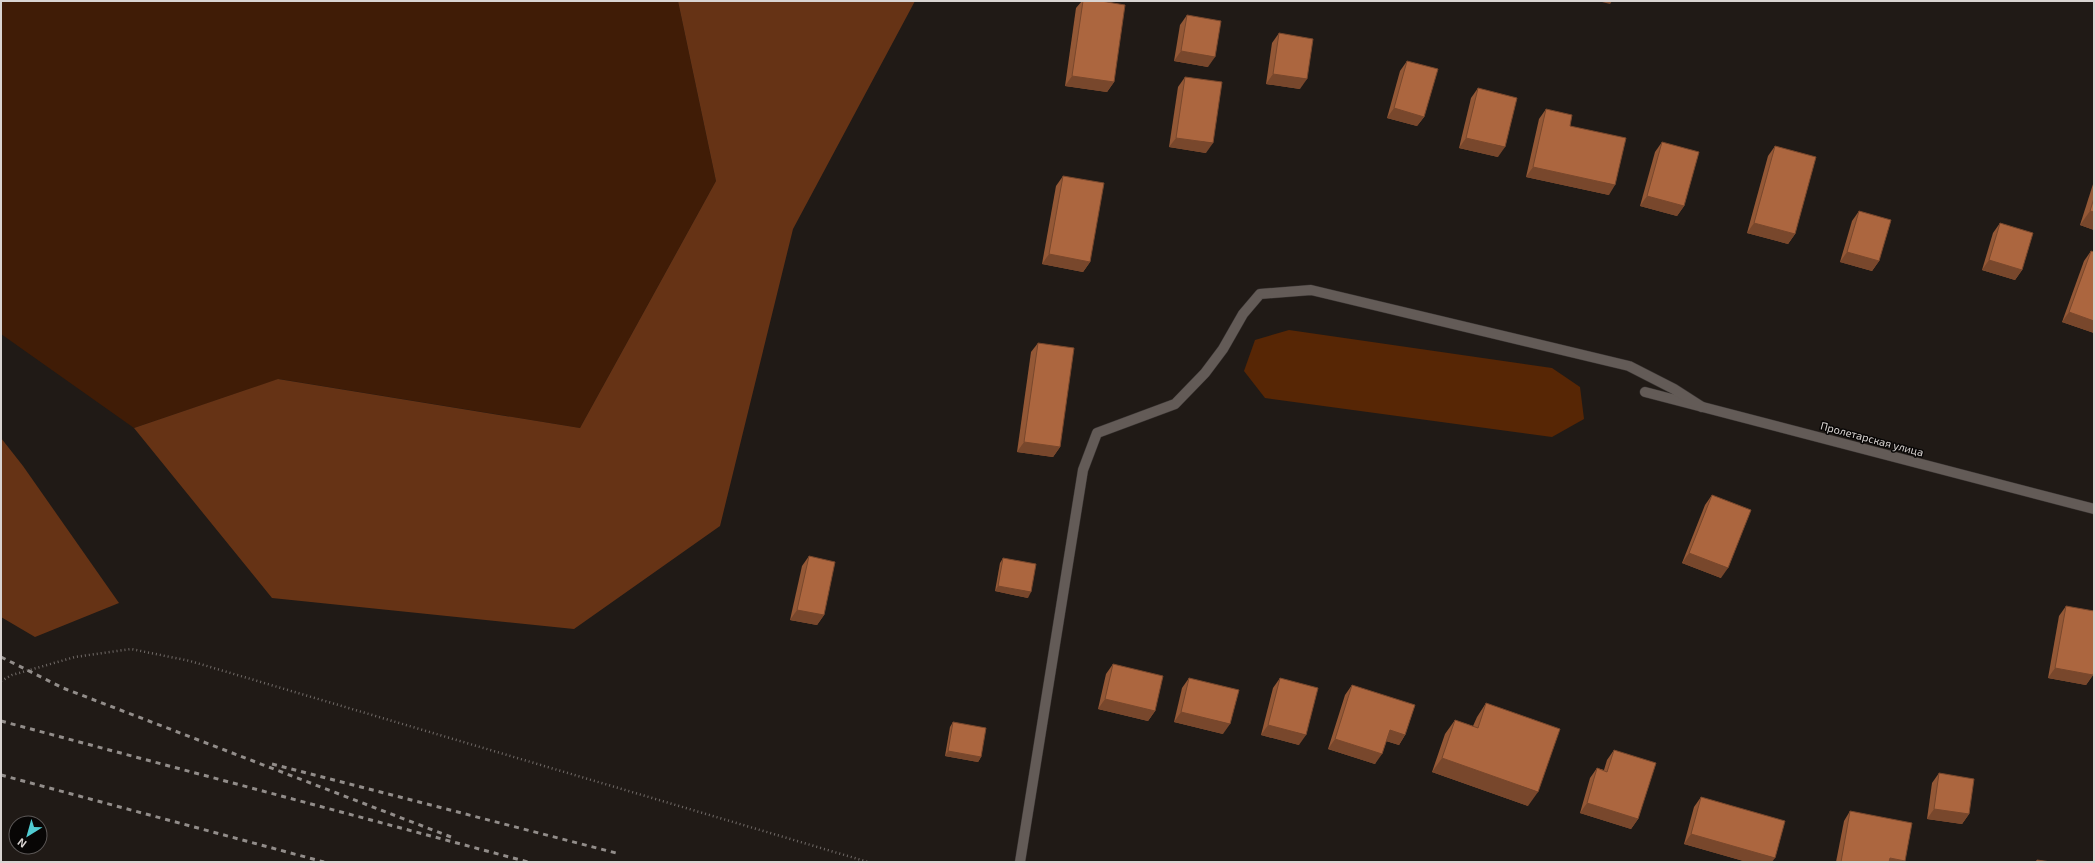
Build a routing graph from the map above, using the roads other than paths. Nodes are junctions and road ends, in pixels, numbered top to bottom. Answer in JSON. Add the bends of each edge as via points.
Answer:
{"nodes":[{"id":1,"x":1644,"y":392,"type":"dead end"},
{"id":2,"x":1702,"y":407,"type":"junction"},
{"id":3,"x":2094,"y":509,"type":"edge"},
{"id":4,"x":1020,"y":862,"type":"edge"}],
"edges":[{"from":1,"to":2,"type":"street","name":"Пролетарская улица"},
{"from":2,"to":3,"type":"street","name":"Пролетарская улица"},
{"from":2,"to":4,"type":"street","via":[[1629,366],[1311,290],[1260,294],[1243,314],[1223,349],[1205,373],[1175,404],[1097,433],[1083,470]]}]}
